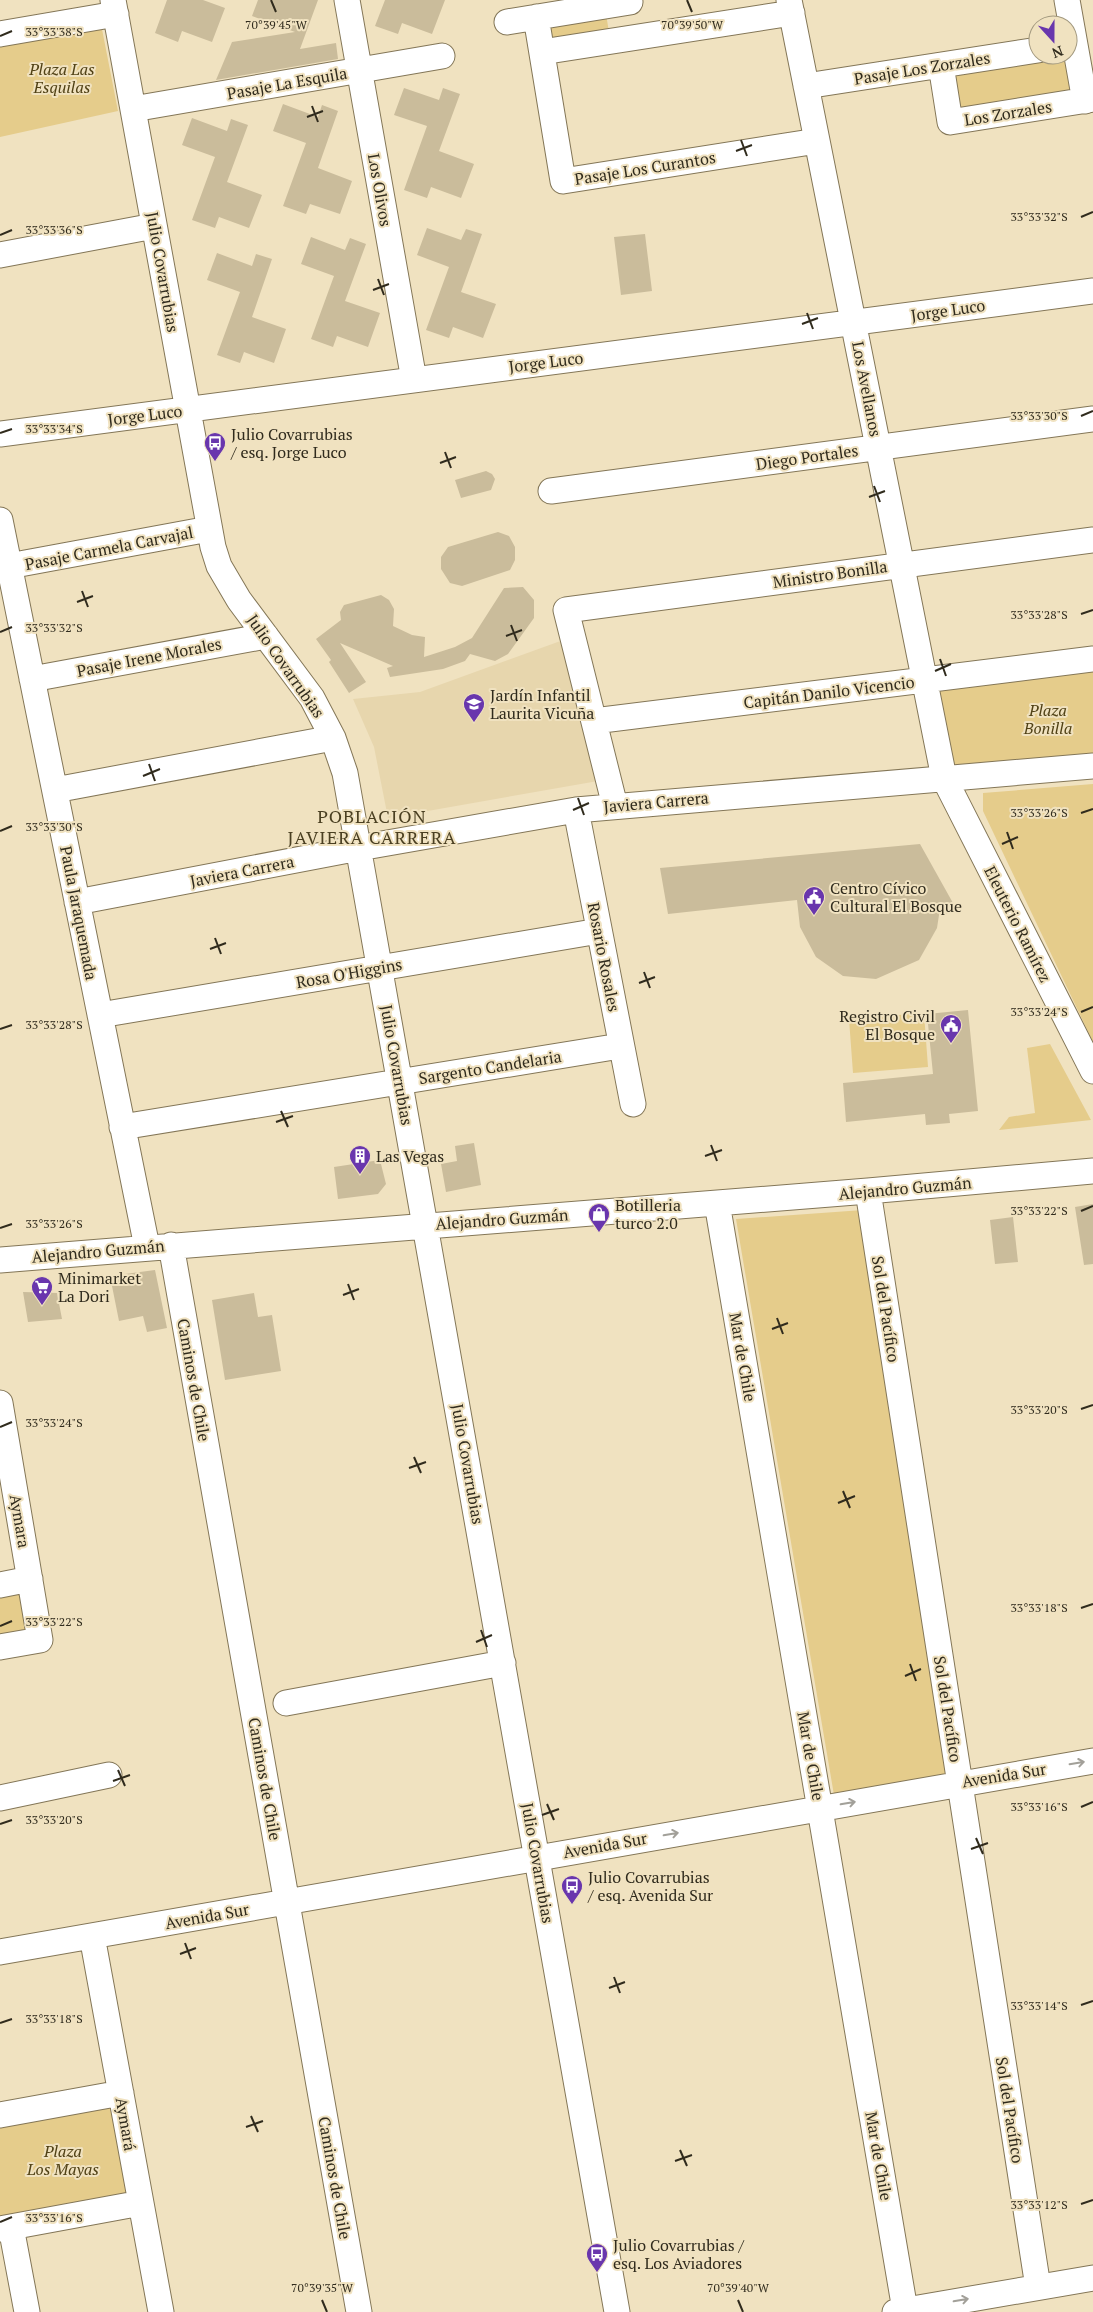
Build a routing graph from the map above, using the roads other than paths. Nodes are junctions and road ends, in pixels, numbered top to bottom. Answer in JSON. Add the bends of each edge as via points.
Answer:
{"nodes":[{"id":1,"x":347,"y":0,"type":"edge"},
{"id":2,"x":1067,"y":0,"type":"edge"},
{"id":3,"x":630,"y":1,"type":"edge"},
{"id":4,"x":790,"y":6,"type":"edge"},
{"id":5,"x":114,"y":7,"type":"edge"},
{"id":6,"x":1069,"y":15,"type":"edge"},
{"id":7,"x":536,"y":17,"type":"junction"},
{"id":8,"x":507,"y":22,"type":"dead end"},
{"id":9,"x":0,"y":34,"type":"edge"},
{"id":10,"x":635,"y":38,"type":"junction"},
{"id":11,"x":542,"y":52,"type":"junction"},
{"id":12,"x":1028,"y":52,"type":"edge"},
{"id":13,"x":442,"y":56,"type":"dead end"},
{"id":14,"x":1078,"y":64,"type":"edge"},
{"id":15,"x":941,"y":65,"type":"junction"},
{"id":16,"x":359,"y":70,"type":"junction"},
{"id":17,"x":806,"y":86,"type":"junction"},
{"id":18,"x":1089,"y":100,"type":"edge"},
{"id":19,"x":133,"y":109,"type":"junction"},
{"id":20,"x":817,"y":140,"type":"junction"},
{"id":21,"x":154,"y":226,"type":"junction"},
{"id":22,"x":0,"y":255,"type":"edge"},
{"id":23,"x":1093,"y":291,"type":"edge"},
{"id":24,"x":853,"y":323,"type":"junction"},
{"id":25,"x":414,"y":380,"type":"junction"},
{"id":26,"x":188,"y":410,"type":"junction"},
{"id":27,"x":1093,"y":419,"type":"edge"},
{"id":28,"x":0,"y":434,"type":"edge"},
{"id":29,"x":878,"y":448,"type":"junction"},
{"id":30,"x":551,"y":491,"type":"dead end"},
{"id":31,"x":0,"y":520,"type":"edge"},
{"id":32,"x":209,"y":529,"type":"junction"},
{"id":33,"x":1093,"y":540,"type":"edge"},
{"id":34,"x":901,"y":565,"type":"junction"},
{"id":35,"x":9,"y":566,"type":"junction"},
{"id":36,"x":266,"y":636,"type":"junction"},
{"id":37,"x":1093,"y":659,"type":"edge"},
{"id":38,"x":32,"y":679,"type":"junction"},
{"id":39,"x":924,"y":681,"type":"junction"},
{"id":40,"x":594,"y":721,"type":"junction"},
{"id":41,"x":333,"y":738,"type":"junction"},
{"id":42,"x":1093,"y":766,"type":"edge"},
{"id":43,"x":944,"y":778,"type":"junction"},
{"id":44,"x":54,"y":790,"type":"junction"},
{"id":45,"x":615,"y":806,"type":"junction"},
{"id":46,"x":576,"y":810,"type":"junction"},
{"id":47,"x":359,"y":848,"type":"junction"},
{"id":48,"x":77,"y":902,"type":"junction"},
{"id":49,"x":599,"y":931,"type":"junction"},
{"id":50,"x":380,"y":968,"type":"junction"},
{"id":51,"x":100,"y":1015,"type":"junction"},
{"id":52,"x":620,"y":1046,"type":"junction"},
{"id":53,"x":1093,"y":1071,"type":"edge"},
{"id":54,"x":400,"y":1082,"type":"junction"},
{"id":55,"x":632,"y":1104,"type":"dead end"},
{"id":56,"x":122,"y":1127,"type":"junction"},
{"id":57,"x":1093,"y":1171,"type":"edge"},
{"id":58,"x":868,"y":1191,"type":"junction"},
{"id":59,"x":716,"y":1202,"type":"junction"},
{"id":60,"x":426,"y":1224,"type":"junction"},
{"id":61,"x":159,"y":1246,"type":"junction"},
{"id":62,"x":0,"y":1258,"type":"edge"},
{"id":63,"x":0,"y":1403,"type":"edge"},
{"id":64,"x":30,"y":1579,"type":"junction"},
{"id":65,"x":0,"y":1585,"type":"edge"},
{"id":66,"x":0,"y":1647,"type":"edge"},
{"id":67,"x":503,"y":1664,"type":"junction"},
{"id":68,"x":286,"y":1703,"type":"dead end"},
{"id":69,"x":1093,"y":1761,"type":"edge"},
{"id":70,"x":109,"y":1775,"type":"dead end"},
{"id":71,"x":960,"y":1783,"type":"junction"},
{"id":72,"x":0,"y":1798,"type":"edge"},
{"id":73,"x":819,"y":1808,"type":"junction"},
{"id":74,"x":537,"y":1858,"type":"junction"},
{"id":75,"x":286,"y":1902,"type":"junction"},
{"id":76,"x":92,"y":1936,"type":"junction"},
{"id":77,"x":0,"y":1952,"type":"edge"},
{"id":78,"x":121,"y":2093,"type":"junction"},
{"id":79,"x":0,"y":2115,"type":"edge"},
{"id":80,"x":141,"y":2203,"type":"junction"},
{"id":81,"x":6,"y":2228,"type":"edge"},
{"id":82,"x":1093,"y":2278,"type":"edge"},
{"id":83,"x":1038,"y":2287,"type":"junction"},
{"id":84,"x":900,"y":2311,"type":"edge"},
{"id":85,"x":27,"y":2312,"type":"edge"},
{"id":86,"x":161,"y":2312,"type":"edge"},
{"id":87,"x":359,"y":2312,"type":"edge"},
{"id":88,"x":617,"y":2312,"type":"edge"}],
"edges":[{"from":1,"to":16,"type":"street","name":"Los Olivos"},
{"from":2,"to":6,"type":"street"},
{"from":3,"to":7,"type":"street"},
{"from":3,"to":10,"type":"street"},
{"from":4,"to":10,"type":"street"},
{"from":4,"to":17,"type":"street","name":"Los Avellanos"},
{"from":5,"to":9,"type":"street"},
{"from":5,"to":19,"type":"street","name":"Julio Covarrubias"},
{"from":7,"to":8,"type":"street"},
{"from":7,"to":11,"type":"street"},
{"from":10,"to":11,"type":"street"},
{"from":11,"to":20,"type":"street","name":"Pasaje Los Curantos","via":[[563,181]]},
{"from":12,"to":15,"type":"street","name":"Pasaje Los Zorzales"},
{"from":13,"to":16,"type":"street","name":"Pasaje La Esquila"},
{"from":14,"to":18,"type":"street"},
{"from":15,"to":17,"type":"street","name":"Pasaje Los Zorzales"},
{"from":15,"to":18,"type":"street","name":"Los Zorzales","via":[[950,122]]},
{"from":16,"to":19,"type":"street","name":"Pasaje La Esquila"},
{"from":16,"to":25,"type":"street","name":"Los Olivos"},
{"from":17,"to":20,"type":"street","name":"Los Avellanos"},
{"from":19,"to":21,"type":"street","name":"Julio Covarrubias"},
{"from":20,"to":24,"type":"street","name":"Los Avellanos"},
{"from":21,"to":22,"type":"street"},
{"from":21,"to":26,"type":"street","name":"Julio Covarrubias"},
{"from":23,"to":24,"type":"street","name":"Jorge Luco"},
{"from":24,"to":25,"type":"street","name":"Jorge Luco"},
{"from":24,"to":29,"type":"street","name":"Los Avellanos"},
{"from":25,"to":26,"type":"street","name":"Jorge Luco"},
{"from":26,"to":28,"type":"street","name":"Jorge Luco"},
{"from":26,"to":32,"type":"street","name":"Julio Covarrubias"},
{"from":27,"to":29,"type":"street","name":"Diego Portales"},
{"from":29,"to":30,"type":"street","name":"Diego Portales"},
{"from":29,"to":34,"type":"street","name":"Los Avellanos"},
{"from":31,"to":35,"type":"street","name":"Paula Jaraquemada"},
{"from":32,"to":35,"type":"street","name":"Pasaje Carmela Carvajal"},
{"from":32,"to":36,"type":"street","name":"Julio Covarrubias","via":[[219,566],[228,583]]},
{"from":33,"to":34,"type":"street","name":"Ministro Bonilla"},
{"from":34,"to":39,"type":"street","name":"Los Avellanos"},
{"from":34,"to":40,"type":"street","name":"Ministro Bonilla","via":[[566,610]]},
{"from":35,"to":38,"type":"street","name":"Paula Jaraquemada"},
{"from":36,"to":38,"type":"street","name":"Pasaje Irene Morales"},
{"from":36,"to":41,"type":"street","name":"Julio Covarrubias","via":[[312,698]]},
{"from":37,"to":39,"type":"street","name":"Capitán Danilo Vicencio"},
{"from":38,"to":44,"type":"street","name":"Paula Jaraquemada"},
{"from":39,"to":40,"type":"street","name":"Capitán Danilo Vicencio"},
{"from":39,"to":43,"type":"street","name":"Los Avellanos"},
{"from":40,"to":45,"type":"street"},
{"from":41,"to":44,"type":"street"},
{"from":41,"to":47,"type":"street","name":"Julio Covarrubias","via":[[345,772]]},
{"from":42,"to":43,"type":"street","name":"Javiera Carrera"},
{"from":43,"to":45,"type":"street","name":"Javiera Carrera"},
{"from":43,"to":53,"type":"street","name":"Eleuterio Ramírez"},
{"from":44,"to":48,"type":"street","name":"Paula Jaraquemada"},
{"from":45,"to":46,"type":"street","name":"Javiera Carrera"},
{"from":46,"to":47,"type":"street","name":"Javiera Carrera"},
{"from":46,"to":49,"type":"street","name":"Rosario Rosales"},
{"from":47,"to":48,"type":"street","name":"Javiera Carrera"},
{"from":47,"to":50,"type":"street","name":"Julio Covarrubias"},
{"from":48,"to":51,"type":"street","name":"Paula Jaraquemada"},
{"from":49,"to":50,"type":"street","name":"Rosa O'Higgins"},
{"from":49,"to":52,"type":"street","name":"Rosario Rosales"},
{"from":50,"to":51,"type":"street","name":"Rosa O'Higgins"},
{"from":50,"to":54,"type":"street","name":"Julio Covarrubias"},
{"from":51,"to":56,"type":"street","name":"Paula Jaraquemada"},
{"from":52,"to":54,"type":"street","name":"Sargento Candelaria"},
{"from":52,"to":55,"type":"street","name":"Rosario Rosales"},
{"from":54,"to":56,"type":"street","name":"Sargento Candelaria"},
{"from":54,"to":60,"type":"street","name":"Julio Covarrubias"},
{"from":56,"to":61,"type":"street","name":"Paula Jaraquemada"},
{"from":57,"to":58,"type":"street","name":"Alejandro Guzmán"},
{"from":58,"to":59,"type":"street","name":"Alejandro Guzmán"},
{"from":58,"to":71,"type":"street","name":"Sol del Pacífico"},
{"from":59,"to":60,"type":"street","name":"Alejandro Guzmán"},
{"from":59,"to":73,"type":"street","name":"Mar de Chile"},
{"from":60,"to":61,"type":"street","name":"Alejandro Guzmán"},
{"from":60,"to":67,"type":"street","name":"Julio Covarrubias"},
{"from":61,"to":62,"type":"street","name":"Alejandro Guzmán"},
{"from":61,"to":75,"type":"street","name":"Caminos de Chile"},
{"from":63,"to":64,"type":"street","name":"Aymara"},
{"from":64,"to":65,"type":"street"},
{"from":64,"to":66,"type":"street","name":"Aymara","via":[[40,1640]]},
{"from":67,"to":68,"type":"street"},
{"from":67,"to":74,"type":"street","name":"Julio Covarrubias"},
{"from":71,"to":69,"type":"street","name":"Avenida Sur","one_way":true},
{"from":70,"to":72,"type":"street"},
{"from":73,"to":71,"type":"street","name":"Avenida Sur","one_way":true},
{"from":71,"to":83,"type":"street","name":"Sol del Pacífico"},
{"from":74,"to":73,"type":"street","name":"Avenida Sur","one_way":true},
{"from":73,"to":84,"type":"street","name":"Mar de Chile"},
{"from":74,"to":75,"type":"street","name":"Avenida Sur"},
{"from":74,"to":88,"type":"street","name":"Julio Covarrubias"},
{"from":75,"to":76,"type":"street","name":"Avenida Sur"},
{"from":75,"to":87,"type":"street","name":"Caminos de Chile"},
{"from":76,"to":77,"type":"street","name":"Avenida Sur"},
{"from":76,"to":78,"type":"street","name":"Aymará"},
{"from":78,"to":79,"type":"street"},
{"from":78,"to":80,"type":"street","name":"Aymará"},
{"from":80,"to":81,"type":"street"},
{"from":80,"to":86,"type":"street","name":"Aymará"},
{"from":81,"to":85,"type":"street"},
{"from":82,"to":83,"type":"street"},
{"from":84,"to":83,"type":"street","one_way":true}]}
